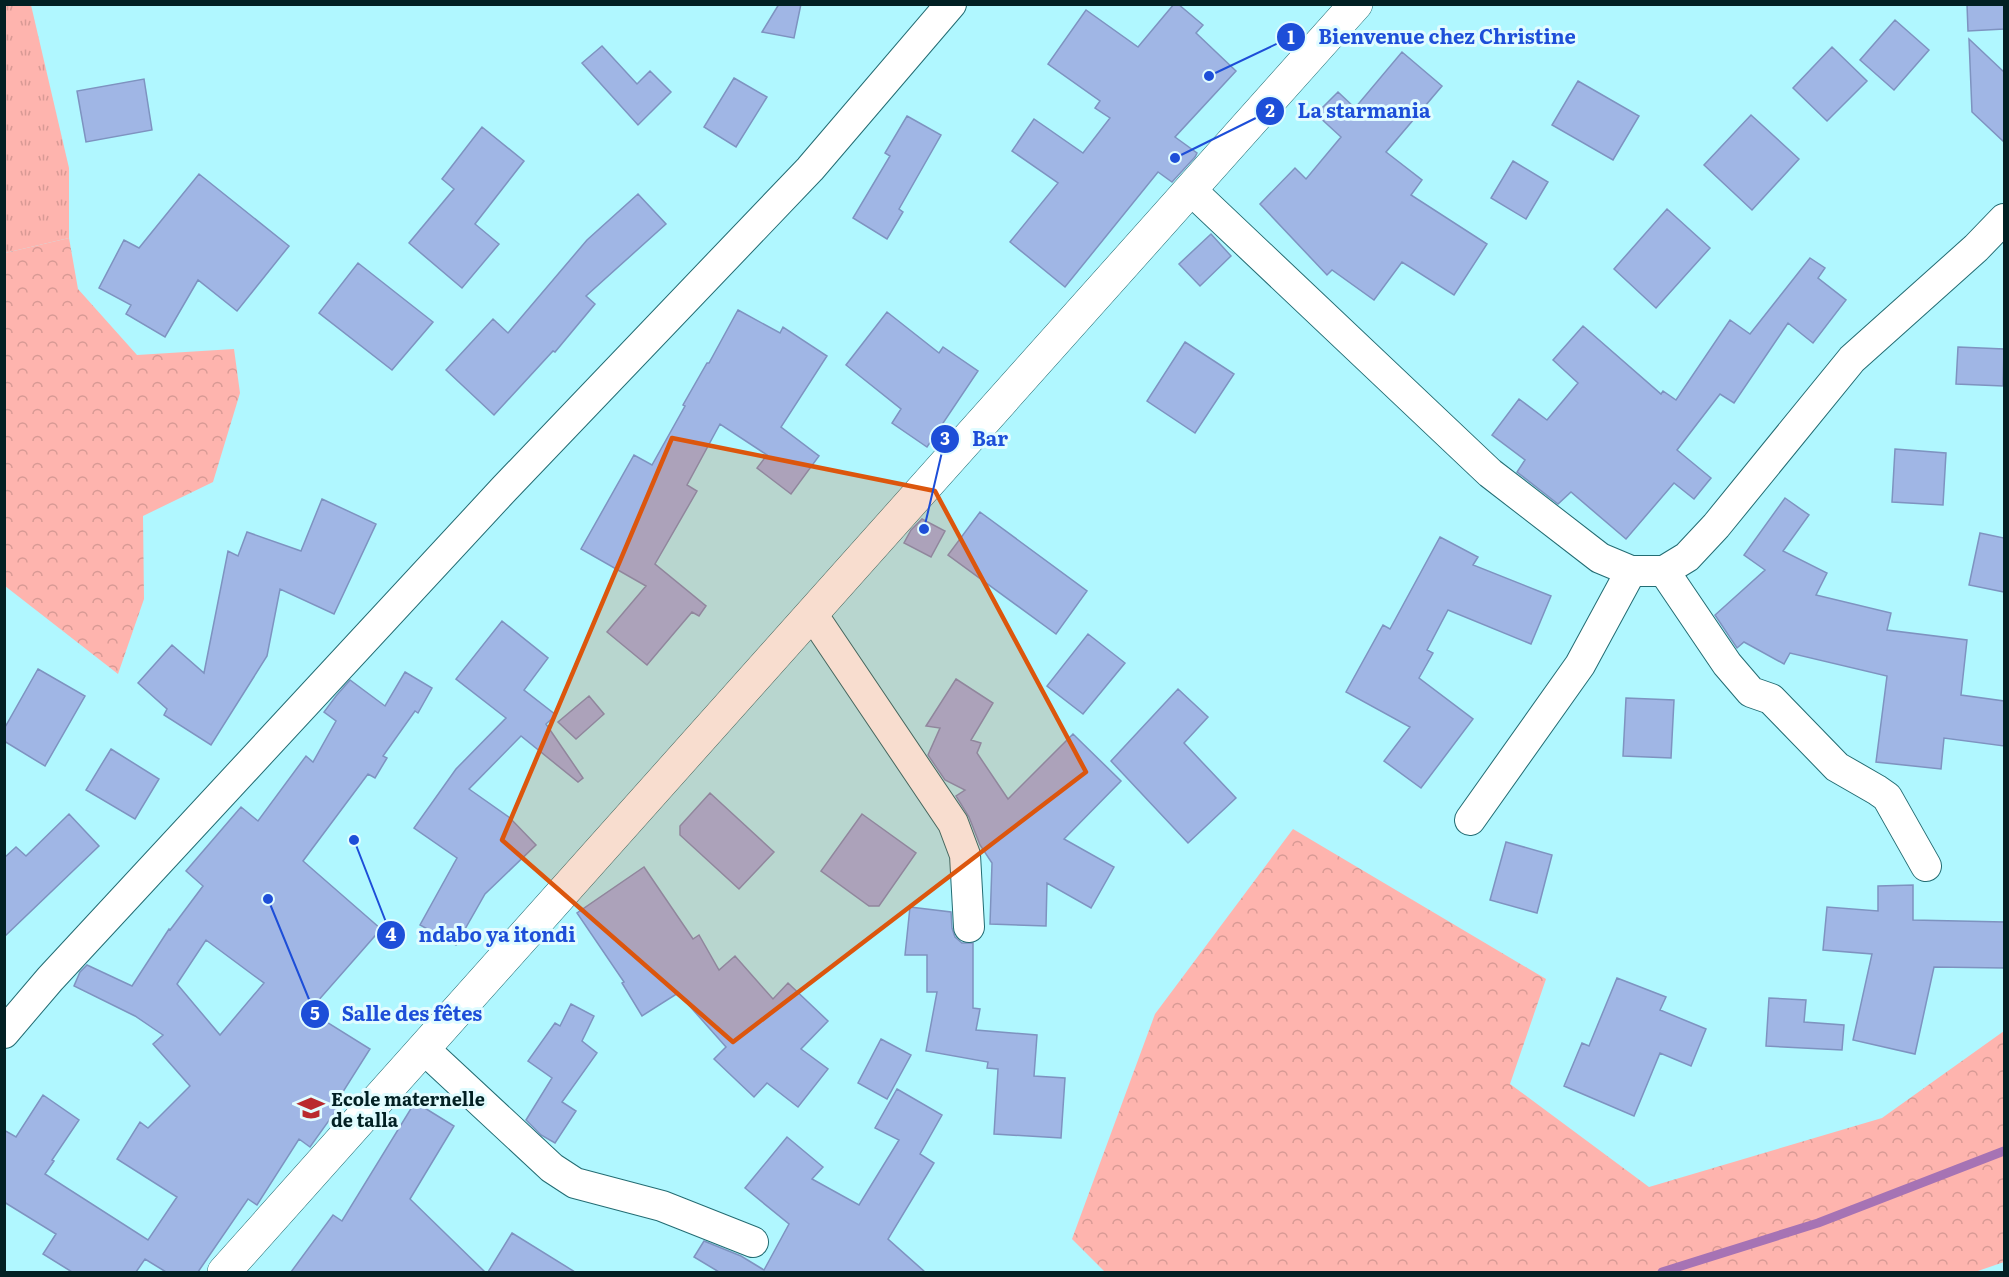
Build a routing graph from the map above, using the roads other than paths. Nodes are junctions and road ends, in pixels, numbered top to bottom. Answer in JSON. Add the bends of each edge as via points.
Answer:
{"nodes":[{"id":1,"x":951,"y":4,"type":"edge"},
{"id":2,"x":1356,"y":4,"type":"edge"},
{"id":3,"x":1191,"y":190,"type":"junction"},
{"id":4,"x":2004,"y":219,"type":"edge"},
{"id":5,"x":1664,"y":571,"type":"junction"},
{"id":6,"x":1631,"y":572,"type":"junction"},
{"id":7,"x":812,"y":614,"type":"junction"},
{"id":8,"x":1470,"y":820,"type":"dead end"},
{"id":9,"x":1926,"y":866,"type":"dead end"},
{"id":10,"x":969,"y":927,"type":"dead end"},
{"id":11,"x":4,"y":1033,"type":"edge"},
{"id":12,"x":424,"y":1048,"type":"junction"},
{"id":13,"x":753,"y":1242,"type":"dead end"},
{"id":14,"x":224,"y":1272,"type":"edge"}],
"edges":[{"from":1,"to":11,"type":"street","via":[[810,169],[505,488]]},
{"from":2,"to":3,"type":"street"},
{"from":3,"to":6,"type":"street","via":[[1490,473],[1600,558]]},
{"from":3,"to":7,"type":"street"},
{"from":4,"to":5,"type":"street","via":[[1852,359],[1716,526],[1687,557]]},
{"from":5,"to":6,"type":"street"},
{"from":5,"to":9,"type":"street","via":[[1727,664],[1751,692],[1772,699],[1837,767],[1887,797]]},
{"from":6,"to":8,"type":"street","via":[[1580,665]]},
{"from":7,"to":10,"type":"street","via":[[953,823],[964,855]]},
{"from":7,"to":12,"type":"street"},
{"from":12,"to":13,"type":"street","via":[[552,1168],[575,1183],[662,1206]]},
{"from":12,"to":14,"type":"street"}]}
